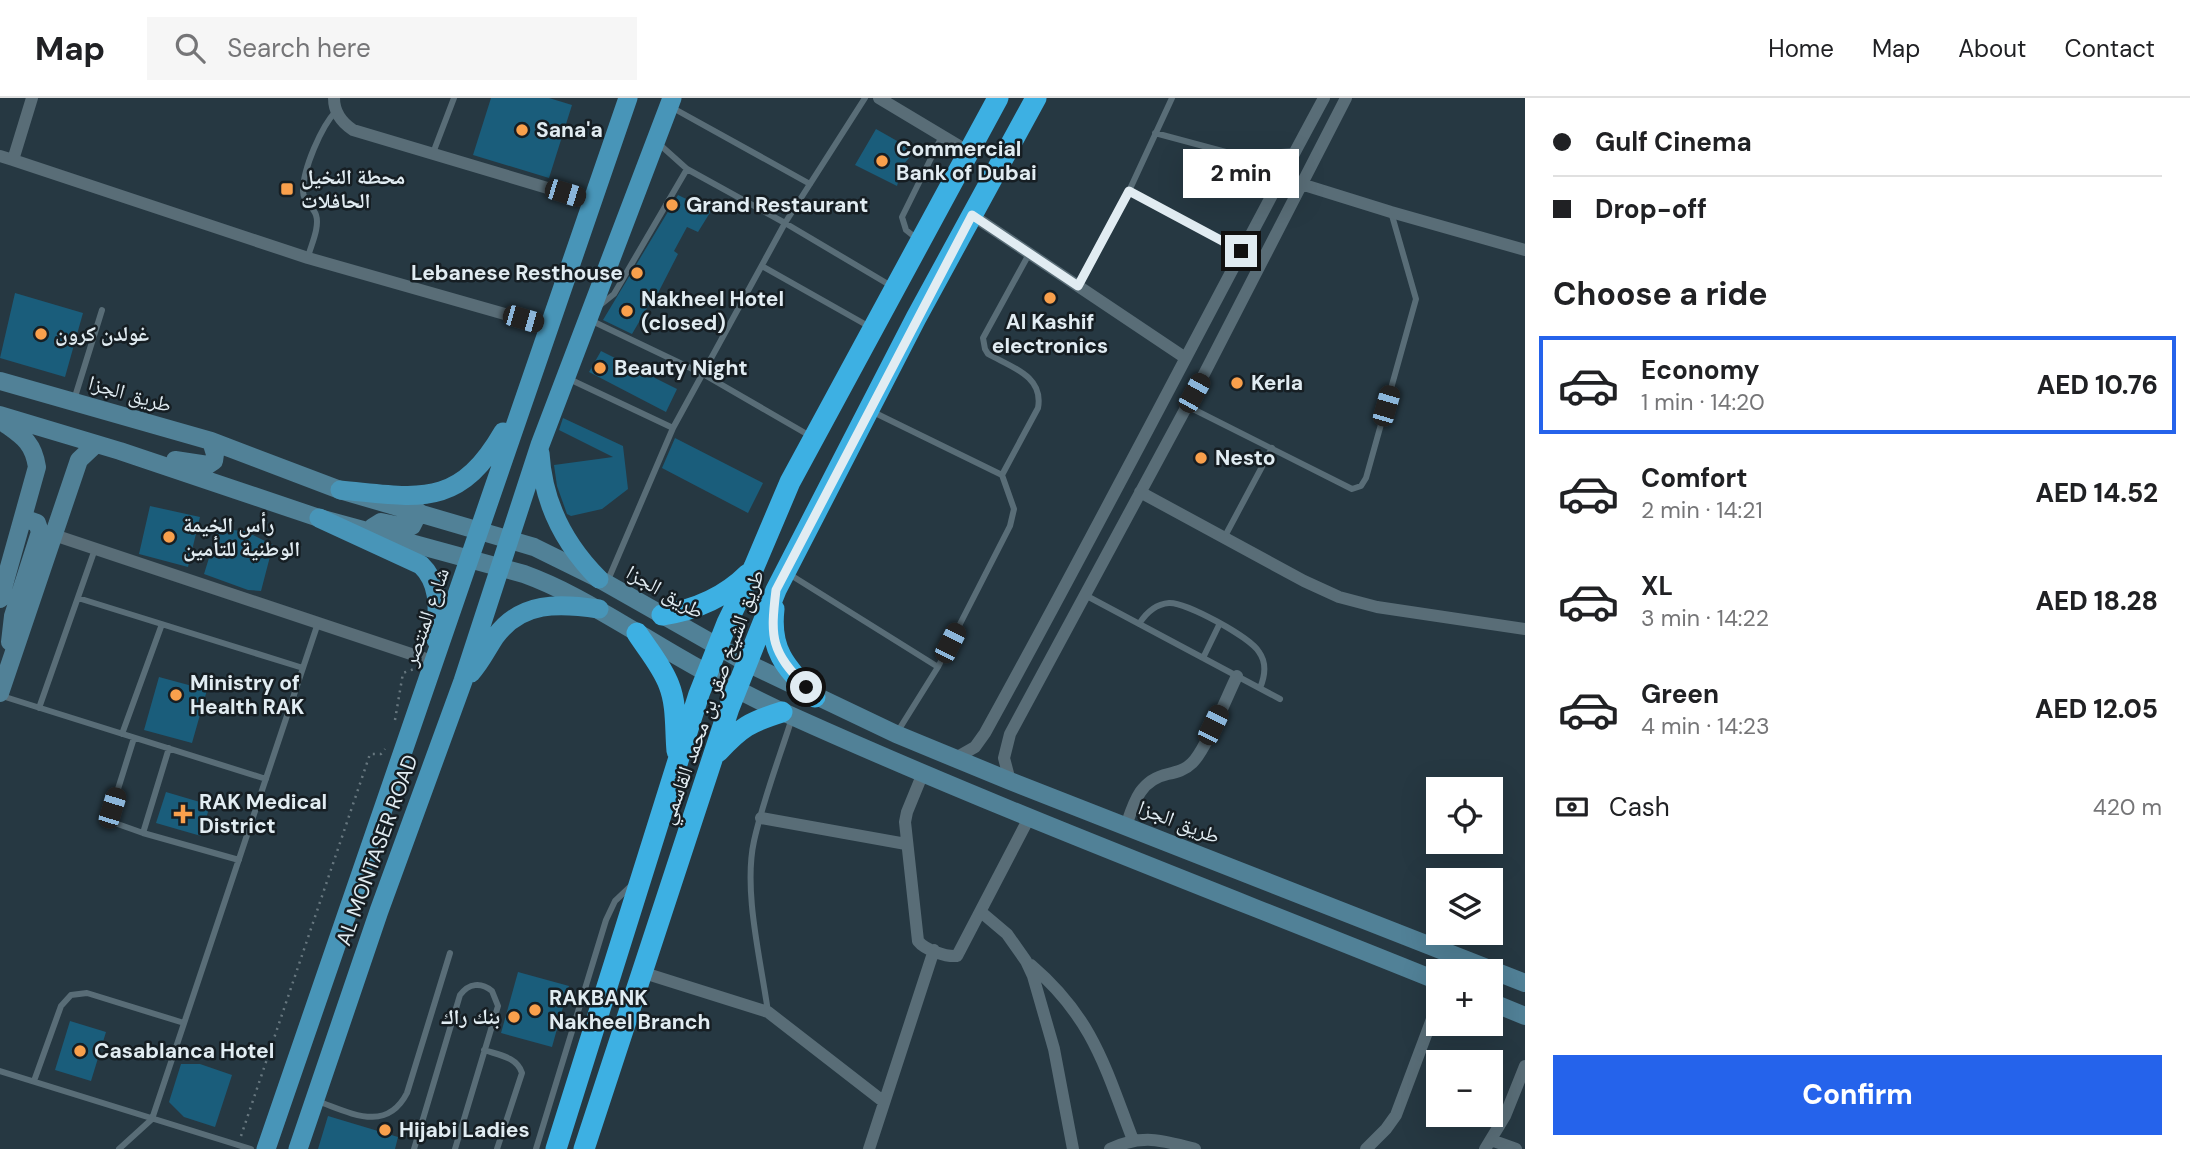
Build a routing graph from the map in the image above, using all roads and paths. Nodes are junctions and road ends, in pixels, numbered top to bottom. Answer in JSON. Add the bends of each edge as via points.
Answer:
{"nodes":[{"id":1,"x":32,"y":98,"type":"edge"},
{"id":2,"x":454,"y":98,"type":"edge"},
{"id":3,"x":628,"y":98,"type":"edge"},
{"id":4,"x":865,"y":98,"type":"edge"},
{"id":5,"x":878,"y":98,"type":"edge"},
{"id":6,"x":998,"y":98,"type":"edge"},
{"id":7,"x":1036,"y":98,"type":"edge"},
{"id":8,"x":1172,"y":98,"type":"edge"},
{"id":9,"x":1346,"y":98,"type":"edge"},
{"id":10,"x":1320,"y":100,"type":"edge"},
{"id":11,"x":670,"y":102,"type":"edge"},
{"id":12,"x":335,"y":105,"type":"edge"},
{"id":13,"x":1155,"y":133,"type":"junction"},
{"id":14,"x":942,"y":136,"type":"junction"},
{"id":15,"x":657,"y":141,"type":"junction"},
{"id":16,"x":1295,"y":151,"type":"junction"},
{"id":17,"x":969,"y":152,"type":"junction"},
{"id":18,"x":433,"y":153,"type":"junction"},
{"id":19,"x":6,"y":158,"type":"edge"},
{"id":20,"x":687,"y":169,"type":"junction"},
{"id":21,"x":810,"y":184,"type":"junction"},
{"id":22,"x":1301,"y":184,"type":"junction"},
{"id":23,"x":1129,"y":191,"type":"junction"},
{"id":24,"x":591,"y":201,"type":"junction"},
{"id":25,"x":1391,"y":212,"type":"junction"},
{"id":26,"x":972,"y":215,"type":"junction"},
{"id":27,"x":785,"y":223,"type":"junction"},
{"id":28,"x":920,"y":240,"type":"junction"},
{"id":29,"x":1525,"y":250,"type":"edge"},
{"id":30,"x":1241,"y":251,"type":"junction"},
{"id":31,"x":1029,"y":253,"type":"junction"},
{"id":32,"x":308,"y":258,"type":"junction"},
{"id":33,"x":762,"y":266,"type":"junction"},
{"id":34,"x":1078,"y":286,"type":"junction"},
{"id":35,"x":894,"y":288,"type":"junction"},
{"id":36,"x":102,"y":310,"type":"dead end"},
{"id":37,"x":589,"y":317,"type":"junction"},
{"id":38,"x":550,"y":327,"type":"junction"},
{"id":39,"x":872,"y":329,"type":"junction"},
{"id":40,"x":1184,"y":357,"type":"junction"},
{"id":41,"x":703,"y":374,"type":"junction"},
{"id":42,"x":565,"y":377,"type":"junction"},
{"id":43,"x":0,"y":381,"type":"edge"},
{"id":44,"x":526,"y":392,"type":"junction"},
{"id":45,"x":73,"y":401,"type":"junction"},
{"id":46,"x":1187,"y":406,"type":"junction"},
{"id":47,"x":869,"y":410,"type":"junction"},
{"id":48,"x":0,"y":418,"type":"edge"},
{"id":49,"x":673,"y":428,"type":"junction"},
{"id":50,"x":814,"y":438,"type":"junction"},
{"id":51,"x":211,"y":441,"type":"junction"},
{"id":52,"x":96,"y":444,"type":"junction"},
{"id":53,"x":540,"y":445,"type":"junction"},
{"id":54,"x":1272,"y":449,"type":"junction"},
{"id":55,"x":120,"y":451,"type":"junction"},
{"id":56,"x":1002,"y":475,"type":"junction"},
{"id":57,"x":340,"y":490,"type":"junction"},
{"id":58,"x":1140,"y":492,"type":"junction"},
{"id":59,"x":419,"y":512,"type":"junction"},
{"id":60,"x":23,"y":518,"type":"junction"},
{"id":61,"x":319,"y":518,"type":"junction"},
{"id":62,"x":479,"y":531,"type":"junction"},
{"id":63,"x":370,"y":533,"type":"junction"},
{"id":64,"x":54,"y":535,"type":"junction"},
{"id":65,"x":1224,"y":538,"type":"junction"},
{"id":66,"x":508,"y":539,"type":"junction"},
{"id":67,"x":95,"y":549,"type":"junction"},
{"id":68,"x":470,"y":559,"type":"junction"},
{"id":69,"x":500,"y":567,"type":"junction"},
{"id":70,"x":754,"y":567,"type":"junction"},
{"id":71,"x":780,"y":581,"type":"junction"},
{"id":72,"x":602,"y":582,"type":"junction"},
{"id":73,"x":1085,"y":595,"type":"junction"},
{"id":74,"x":78,"y":598,"type":"junction"},
{"id":75,"x":0,"y":600,"type":"edge"},
{"id":76,"x":598,"y":609,"type":"junction"},
{"id":77,"x":662,"y":615,"type":"junction"},
{"id":78,"x":318,"y":623,"type":"junction"},
{"id":79,"x":162,"y":624,"type":"junction"},
{"id":80,"x":1139,"y":624,"type":"junction"},
{"id":81,"x":1219,"y":625,"type":"junction"},
{"id":82,"x":1525,"y":629,"type":"edge"},
{"id":83,"x":637,"y":633,"type":"junction"},
{"id":84,"x":717,"y":648,"type":"junction"},
{"id":85,"x":1203,"y":658,"type":"junction"},
{"id":86,"x":12,"y":659,"type":"junction"},
{"id":87,"x":435,"y":662,"type":"junction"},
{"id":88,"x":747,"y":663,"type":"junction"},
{"id":89,"x":938,"y":667,"type":"junction"},
{"id":90,"x":303,"y":668,"type":"junction"},
{"id":91,"x":708,"y":673,"type":"junction"},
{"id":92,"x":1237,"y":676,"type":"junction"},
{"id":93,"x":463,"y":681,"type":"junction"},
{"id":94,"x":737,"y":688,"type":"junction"},
{"id":95,"x":1260,"y":688,"type":"junction"},
{"id":96,"x":0,"y":694,"type":"edge"},
{"id":97,"x":816,"y":697,"type":"junction"},
{"id":98,"x":1003,"y":699,"type":"junction"},
{"id":99,"x":1280,"y":699,"type":"dead end"},
{"id":100,"x":39,"y":708,"type":"junction"},
{"id":101,"x":1024,"y":708,"type":"junction"},
{"id":102,"x":787,"y":714,"type":"junction"},
{"id":103,"x":393,"y":731,"type":"dead end"},
{"id":104,"x":122,"y":734,"type":"junction"},
{"id":105,"x":896,"y":734,"type":"junction"},
{"id":106,"x":134,"y":737,"type":"junction"},
{"id":107,"x":391,"y":742,"type":"dead end"},
{"id":108,"x":169,"y":748,"type":"junction"},
{"id":109,"x":712,"y":759,"type":"junction"},
{"id":110,"x":954,"y":759,"type":"junction"},
{"id":111,"x":677,"y":762,"type":"junction"},
{"id":112,"x":923,"y":773,"type":"junction"},
{"id":113,"x":266,"y":779,"type":"junction"},
{"id":114,"x":1010,"y":781,"type":"junction"},
{"id":115,"x":1030,"y":816,"type":"junction"},
{"id":116,"x":761,"y":818,"type":"junction"},
{"id":117,"x":1126,"y":826,"type":"junction"},
{"id":118,"x":143,"y":833,"type":"junction"},
{"id":119,"x":906,"y":844,"type":"junction"},
{"id":120,"x":239,"y":860,"type":"junction"},
{"id":121,"x":640,"y":879,"type":"junction"},
{"id":122,"x":981,"y":912,"type":"junction"},
{"id":123,"x":934,"y":950,"type":"junction"},
{"id":124,"x":450,"y":953,"type":"dead end"},
{"id":125,"x":1026,"y":961,"type":"junction"},
{"id":126,"x":641,"y":972,"type":"junction"},
{"id":127,"x":1426,"y":976,"type":"edge"},
{"id":128,"x":1525,"y":983,"type":"edge"},
{"id":129,"x":1503,"y":1007,"type":"edge"},
{"id":130,"x":768,"y":1012,"type":"junction"},
{"id":131,"x":1525,"y":1016,"type":"edge"},
{"id":132,"x":184,"y":1023,"type":"junction"},
{"id":133,"x":1426,"y":1035,"type":"edge"},
{"id":134,"x":484,"y":1050,"type":"junction"},
{"id":135,"x":1525,"y":1066,"type":"edge"},
{"id":136,"x":0,"y":1071,"type":"edge"},
{"id":137,"x":34,"y":1081,"type":"junction"},
{"id":138,"x":315,"y":1100,"type":"junction"},
{"id":139,"x":884,"y":1102,"type":"junction"},
{"id":140,"x":152,"y":1119,"type":"junction"},
{"id":141,"x":1133,"y":1140,"type":"junction"},
{"id":142,"x":1488,"y":1145,"type":"edge"},
{"id":143,"x":238,"y":1146,"type":"junction"},
{"id":144,"x":119,"y":1149,"type":"edge"},
{"id":145,"x":251,"y":1149,"type":"edge"},
{"id":146,"x":266,"y":1149,"type":"edge"},
{"id":147,"x":299,"y":1149,"type":"edge"},
{"id":148,"x":414,"y":1149,"type":"edge"},
{"id":149,"x":455,"y":1149,"type":"edge"},
{"id":150,"x":497,"y":1149,"type":"edge"},
{"id":151,"x":536,"y":1149,"type":"edge"},
{"id":152,"x":556,"y":1149,"type":"edge"},
{"id":153,"x":584,"y":1149,"type":"edge"},
{"id":154,"x":869,"y":1149,"type":"edge"},
{"id":155,"x":1073,"y":1149,"type":"edge"},
{"id":156,"x":1110,"y":1149,"type":"edge"},
{"id":157,"x":1195,"y":1149,"type":"edge"},
{"id":158,"x":1366,"y":1149,"type":"edge"},
{"id":159,"x":1516,"y":1149,"type":"edge"}],
"edges":[{"from":1,"to":19,"type":"street"},
{"from":2,"to":18,"type":"lane"},
{"from":3,"to":24,"type":"main road","name":"شارع المنتصر"},
{"from":4,"to":21,"type":"lane"},
{"from":5,"to":14,"type":"street"},
{"from":6,"to":17,"type":"highway","name":"طريق الشيخ صقر بن محمد القاسمي"},
{"from":7,"to":26,"type":"highway","name":"طريق الشيخ صقر بن محمد القاسمي"},
{"from":8,"to":13,"type":"lane"},
{"from":9,"to":22,"type":"street"},
{"from":10,"to":16,"type":"street"},
{"from":11,"to":15,"type":"main road"},
{"from":11,"to":21,"type":"lane"},
{"from":12,"to":18,"type":"street","via":[[345,125],[353,130]]},
{"from":12,"to":32,"type":"lane","via":[[318,137],[304,187],[304,198],[317,222]]},
{"from":13,"to":16,"type":"lane","via":[[1237,155]]},
{"from":13,"to":23,"type":"lane"},
{"from":14,"to":17,"type":"street"},
{"from":14,"to":28,"type":"lane","via":[[902,217],[906,230]]},
{"from":15,"to":20,"type":"lane"},
{"from":15,"to":37,"type":"main road"},
{"from":16,"to":30,"type":"street"},
{"from":17,"to":28,"type":"highway","name":"طريق الشيخ صقر بن محمد القاسمي"},
{"from":18,"to":24,"type":"street"},
{"from":19,"to":32,"type":"street"},
{"from":20,"to":27,"type":"lane"},
{"from":20,"to":37,"type":"lane","via":[[614,294]]},
{"from":21,"to":27,"type":"lane"},
{"from":22,"to":25,"type":"street"},
{"from":22,"to":46,"type":"street"},
{"from":23,"to":30,"type":"lane"},
{"from":23,"to":34,"type":"lane"},
{"from":24,"to":38,"type":"main road","name":"شارع المنتصر"},
{"from":25,"to":29,"type":"street"},
{"from":25,"to":54,"type":"lane","via":[[1416,299],[1366,478],[1352,489]]},
{"from":26,"to":31,"type":"street"},
{"from":26,"to":47,"type":"highway","name":"طريق الشيخ صقر بن محمد القاسمي"},
{"from":27,"to":33,"type":"lane"},
{"from":27,"to":35,"type":"lane"},
{"from":28,"to":35,"type":"highway","name":"طريق الشيخ صقر بن محمد القاسمي"},
{"from":30,"to":40,"type":"street"},
{"from":31,"to":34,"type":"street"},
{"from":31,"to":56,"type":"lane","via":[[983,338],[988,354],[1028,376],[1040,398]]},
{"from":32,"to":38,"type":"street"},
{"from":33,"to":39,"type":"lane"},
{"from":33,"to":41,"type":"lane"},
{"from":34,"to":40,"type":"street"},
{"from":35,"to":39,"type":"highway","name":"طريق الشيخ صقر بن محمد القاسمي"},
{"from":36,"to":45,"type":"lane"},
{"from":37,"to":41,"type":"lane"},
{"from":37,"to":42,"type":"main road"},
{"from":38,"to":44,"type":"main road","name":"شارع المنتصر"},
{"from":39,"to":50,"type":"highway","name":"طريق الشيخ صقر بن محمد القاسمي"},
{"from":40,"to":98,"type":"street"},
{"from":41,"to":49,"type":"lane"},
{"from":41,"to":50,"type":"lane"},
{"from":42,"to":49,"type":"lane"},
{"from":42,"to":53,"type":"main road"},
{"from":43,"to":45,"type":"street","name":"طريق الجزا"},
{"from":44,"to":57,"type":"main road","via":[[483,464],[456,485],[411,496]]},
{"from":44,"to":62,"type":"main road","name":"شارع المنتصر"},
{"from":45,"to":51,"type":"street","name":"طريق الجزا"},
{"from":46,"to":54,"type":"lane"},
{"from":46,"to":58,"type":"street"},
{"from":47,"to":56,"type":"lane"},
{"from":47,"to":71,"type":"highway","name":"طريق الشيخ صقر بن محمد القاسمي"},
{"from":48,"to":52,"type":"street"},
{"from":48,"to":60,"type":"street","via":[[30,443],[35,453],[37,467]]},
{"from":49,"to":72,"type":"lane"},
{"from":50,"to":70,"type":"highway","name":"طريق الشيخ صقر بن محمد القاسمي"},
{"from":51,"to":55,"type":"street","via":[[215,454],[208,465]]},
{"from":51,"to":57,"type":"street","name":"طريق الجزا"},
{"from":52,"to":55,"type":"street"},
{"from":52,"to":64,"type":"street","via":[[79,460]]},
{"from":53,"to":66,"type":"main road"},
{"from":53,"to":72,"type":"main road","via":[[553,514],[572,549]]},
{"from":54,"to":65,"type":"lane"},
{"from":55,"to":61,"type":"street"},
{"from":56,"to":89,"type":"lane","via":[[1014,517]]},
{"from":57,"to":59,"type":"street","name":"طريق الجزا"},
{"from":58,"to":65,"type":"street"},
{"from":58,"to":73,"type":"street"},
{"from":59,"to":62,"type":"street","name":"طريق الجزا"},
{"from":59,"to":63,"type":"street","via":[[412,526],[381,522]]},
{"from":60,"to":75,"type":"street"},
{"from":60,"to":86,"type":"street","via":[[37,523],[40,532],[13,616]]},
{"from":61,"to":63,"type":"street"},
{"from":61,"to":87,"type":"main road","via":[[421,565],[429,573],[438,605]]},
{"from":62,"to":66,"type":"street","name":"طريق الجزا"},
{"from":62,"to":68,"type":"main road","name":"شارع المنتصر"},
{"from":63,"to":68,"type":"street"},
{"from":64,"to":67,"type":"street"},
{"from":64,"to":86,"type":"street"},
{"from":65,"to":82,"type":"street","via":[[1322,590],[1358,603]]},
{"from":66,"to":69,"type":"main road"},
{"from":66,"to":72,"type":"street","name":"طريق الجزا","via":[[534,547]]},
{"from":67,"to":74,"type":"lane"},
{"from":67,"to":78,"type":"street"},
{"from":68,"to":69,"type":"street"},
{"from":68,"to":87,"type":"main road","name":"شارع المنتصر"},
{"from":69,"to":76,"type":"street","via":[[553,584]]},
{"from":69,"to":93,"type":"main road","name":"AL MONTASER ROAD"},
{"from":70,"to":77,"type":"highway","via":[[706,603]]},
{"from":70,"to":84,"type":"highway","name":"طريق الشيخ صقر بن محمد القاسمي"},
{"from":71,"to":88,"type":"highway","name":"طريق الشيخ صقر بن محمد القاسمي"},
{"from":71,"to":89,"type":"lane"},
{"from":71,"to":97,"type":"highway","via":[[773,632],[776,648]]},
{"from":72,"to":77,"type":"street","name":"طريق الجزا"},
{"from":73,"to":80,"type":"lane"},
{"from":73,"to":101,"type":"street"},
{"from":74,"to":79,"type":"lane"},
{"from":74,"to":100,"type":"lane"},
{"from":76,"to":83,"type":"street"},
{"from":76,"to":93,"type":"main road","via":[[553,604],[522,613],[502,629]]},
{"from":77,"to":84,"type":"street","name":"طريق الجزا"},
{"from":78,"to":87,"type":"street"},
{"from":78,"to":90,"type":"lane"},
{"from":79,"to":90,"type":"lane"},
{"from":79,"to":104,"type":"lane"},
{"from":80,"to":81,"type":"lane","via":[[1152,608],[1172,603]]},
{"from":80,"to":85,"type":"lane"},
{"from":81,"to":85,"type":"lane"},
{"from":81,"to":95,"type":"lane","via":[[1258,650],[1265,669]]},
{"from":83,"to":91,"type":"street"},
{"from":83,"to":111,"type":"highway","via":[[670,687]]},
{"from":84,"to":88,"type":"street","name":"طريق الجزا"},
{"from":84,"to":91,"type":"highway","name":"طريق الشيخ صقر بن محمد القاسمي"},
{"from":85,"to":92,"type":"lane"},
{"from":86,"to":96,"type":"street"},
{"from":87,"to":103,"type":"path","via":[[403,673]]},
{"from":87,"to":146,"type":"main road","name":"شارع المنتصر"},
{"from":88,"to":94,"type":"highway","name":"طريق الشيخ صقر بن محمد القاسمي"},
{"from":88,"to":97,"type":"street","name":"طريق الجزا"},
{"from":89,"to":105,"type":"lane"},
{"from":90,"to":113,"type":"lane"},
{"from":91,"to":94,"type":"street"},
{"from":91,"to":111,"type":"highway","name":"طريق الشيخ صقر بن محمد القاسمي"},
{"from":92,"to":95,"type":"lane"},
{"from":92,"to":117,"type":"street","via":[[1197,757],[1185,769],[1158,776],[1143,786]]},
{"from":93,"to":138,"type":"main road","name":"AL MONTASER ROAD"},
{"from":94,"to":102,"type":"street"},
{"from":94,"to":109,"type":"highway","name":"طريق الشيخ صقر بن محمد القاسمي"},
{"from":95,"to":99,"type":"lane"},
{"from":96,"to":100,"type":"lane"},
{"from":97,"to":105,"type":"street","name":"طريق الجزا"},
{"from":98,"to":101,"type":"street"},
{"from":98,"to":110,"type":"street","via":[[975,747]]},
{"from":100,"to":104,"type":"lane"},
{"from":101,"to":114,"type":"street","via":[[1004,751]]},
{"from":102,"to":109,"type":"highway","via":[[755,721],[737,731]]},
{"from":102,"to":112,"type":"street"},
{"from":102,"to":116,"type":"lane"},
{"from":104,"to":106,"type":"lane"},
{"from":105,"to":110,"type":"street","name":"طريق الجزا"},
{"from":106,"to":108,"type":"lane"},
{"from":106,"to":118,"type":"lane","via":[[110,815],[112,822]]},
{"from":107,"to":143,"type":"path","via":[[381,754],[370,754]]},
{"from":108,"to":113,"type":"lane"},
{"from":108,"to":118,"type":"lane"},
{"from":109,"to":126,"type":"highway","name":"طريق الشيخ صقر بن محمد القاسمي"},
{"from":110,"to":114,"type":"street","name":"طريق الجزا"},
{"from":111,"to":121,"type":"highway","name":"طريق الشيخ صقر بن محمد القاسمي"},
{"from":112,"to":115,"type":"street"},
{"from":112,"to":119,"type":"street","via":[[907,811]]},
{"from":113,"to":120,"type":"lane"},
{"from":114,"to":117,"type":"street","name":"طريق الجزا"},
{"from":115,"to":122,"type":"street"},
{"from":115,"to":127,"type":"street"},
{"from":116,"to":119,"type":"street"},
{"from":116,"to":130,"type":"lane","via":[[751,873]]},
{"from":117,"to":128,"type":"street","name":"طريق الجزا"},
{"from":118,"to":120,"type":"lane"},
{"from":119,"to":123,"type":"street","via":[[918,941]]},
{"from":120,"to":132,"type":"lane"},
{"from":121,"to":151,"type":"lane","via":[[615,901],[606,920]]},
{"from":121,"to":152,"type":"highway","name":"طريق الشيخ صقر بن محمد القاسمي"},
{"from":122,"to":123,"type":"street","via":[[957,956]]},
{"from":122,"to":125,"type":"street","via":[[1007,934]]},
{"from":123,"to":139,"type":"street"},
{"from":124,"to":138,"type":"lane","via":[[407,1093],[398,1107],[383,1116],[366,1118]]},
{"from":125,"to":141,"type":"street","via":[[1069,1002],[1091,1034]]},
{"from":125,"to":155,"type":"street","via":[[1054,1049]]},
{"from":126,"to":130,"type":"street"},
{"from":126,"to":153,"type":"highway","name":"طريق الشيخ صقر بن محمد القاسمي"},
{"from":129,"to":131,"type":"street"},
{"from":130,"to":139,"type":"street"},
{"from":132,"to":137,"type":"lane","via":[[87,993],[71,995],[61,1006]]},
{"from":132,"to":140,"type":"lane"},
{"from":133,"to":158,"type":"street","via":[[1396,1115]]},
{"from":134,"to":148,"type":"lane","via":[[498,1006],[488,988],[472,985],[458,999]]},
{"from":134,"to":149,"type":"lane"},
{"from":134,"to":150,"type":"lane","via":[[513,1060],[522,1073]]},
{"from":135,"to":142,"type":"street"},
{"from":136,"to":137,"type":"lane"},
{"from":137,"to":140,"type":"lane"},
{"from":138,"to":147,"type":"main road","name":"AL MONTASER ROAD"},
{"from":139,"to":154,"type":"street"},
{"from":140,"to":143,"type":"lane"},
{"from":140,"to":144,"type":"lane"},
{"from":141,"to":156,"type":"street"},
{"from":141,"to":157,"type":"street","via":[[1153,1139]]},
{"from":142,"to":159,"type":"street"},
{"from":143,"to":145,"type":"lane"}]}
